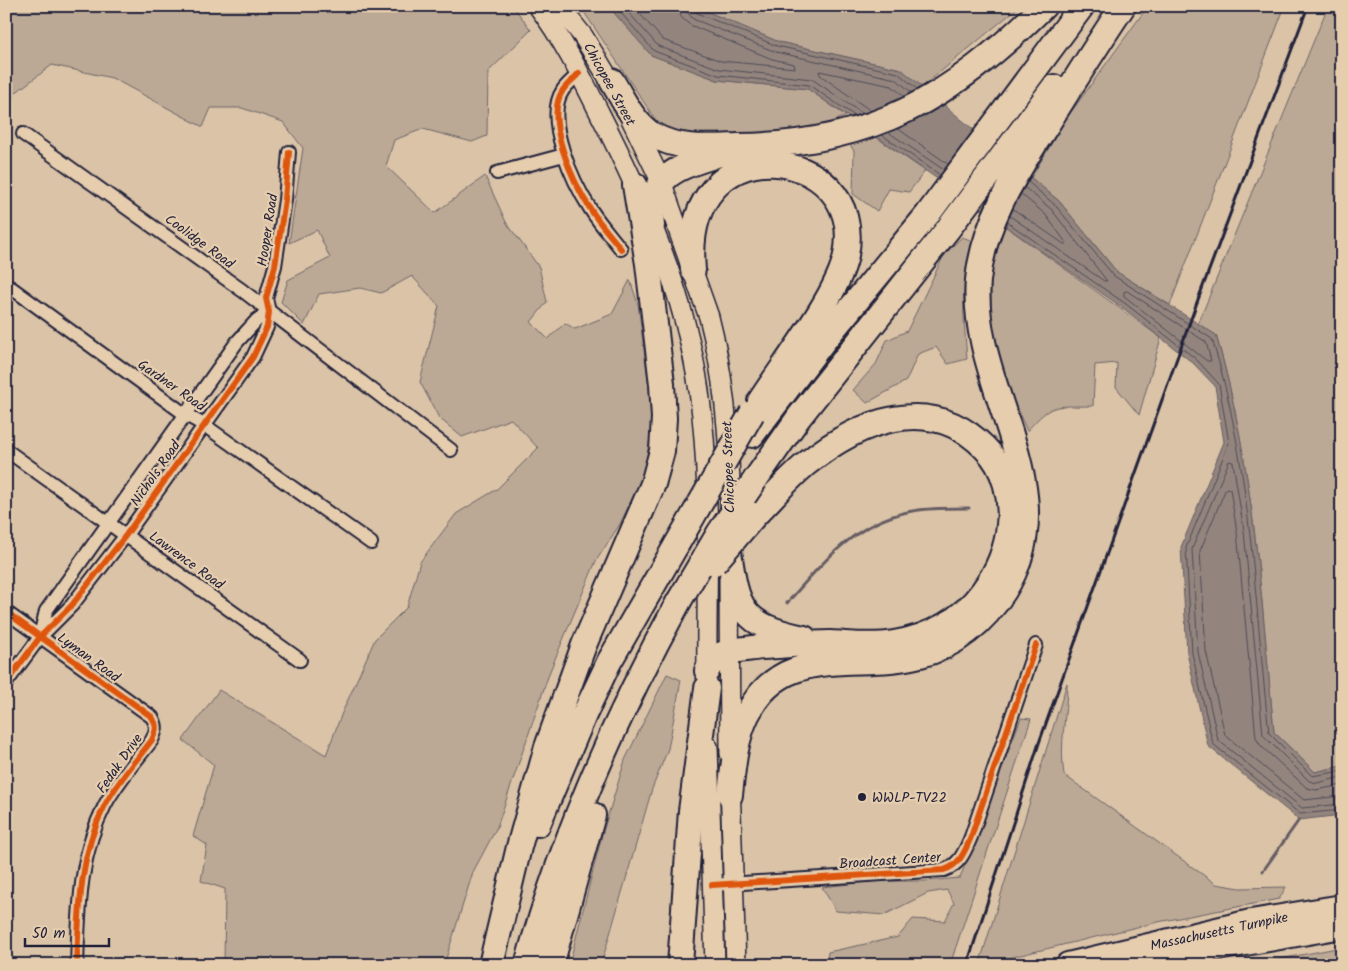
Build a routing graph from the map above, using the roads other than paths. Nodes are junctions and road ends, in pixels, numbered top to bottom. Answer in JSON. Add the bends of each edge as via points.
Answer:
{"nodes":[{"id":1,"x":538,"y":6,"type":"edge"},
{"id":2,"x":560,"y":6,"type":"edge"},
{"id":3,"x":1044,"y":6,"type":"edge"},
{"id":4,"x":1082,"y":6,"type":"edge"},
{"id":5,"x":1114,"y":6,"type":"edge"},
{"id":6,"x":1123,"y":6,"type":"edge"},
{"id":7,"x":579,"y":73,"type":"junction"},
{"id":8,"x":612,"y":81,"type":"junction"},
{"id":9,"x":23,"y":134,"type":"dead end"},
{"id":10,"x":1030,"y":135,"type":"junction"},
{"id":11,"x":742,"y":146,"type":"junction"},
{"id":12,"x":289,"y":152,"type":"dead end"},
{"id":13,"x":564,"y":155,"type":"junction"},
{"id":14,"x":497,"y":173,"type":"dead end"},
{"id":15,"x":661,"y":181,"type":"junction"},
{"id":16,"x":635,"y":185,"type":"junction"},
{"id":17,"x":652,"y":227,"type":"junction"},
{"id":18,"x":621,"y":249,"type":"dead end"},
{"id":19,"x":693,"y":270,"type":"junction"},
{"id":20,"x":6,"y":284,"type":"edge"},
{"id":21,"x":269,"y":312,"type":"junction"},
{"id":22,"x":186,"y":415,"type":"junction"},
{"id":23,"x":752,"y":424,"type":"junction"},
{"id":24,"x":204,"y":425,"type":"junction"},
{"id":25,"x":6,"y":450,"type":"edge"},
{"id":26,"x":452,"y":450,"type":"dead end"},
{"id":27,"x":108,"y":523,"type":"junction"},
{"id":28,"x":126,"y":535,"type":"junction"},
{"id":29,"x":371,"y":543,"type":"dead end"},
{"id":30,"x":729,"y":551,"type":"junction"},
{"id":31,"x":679,"y":601,"type":"junction"},
{"id":32,"x":6,"y":612,"type":"edge"},
{"id":33,"x":40,"y":637,"type":"junction"},
{"id":34,"x":830,"y":643,"type":"junction"},
{"id":35,"x":1036,"y":645,"type":"dead end"},
{"id":36,"x":728,"y":652,"type":"junction"},
{"id":37,"x":300,"y":660,"type":"dead end"},
{"id":38,"x":707,"y":679,"type":"junction"},
{"id":39,"x":6,"y":683,"type":"edge"},
{"id":40,"x":630,"y":696,"type":"junction"},
{"id":41,"x":156,"y":723,"type":"joint"},
{"id":42,"x":730,"y":795,"type":"junction"},
{"id":43,"x":733,"y":884,"type":"junction"},
{"id":44,"x":712,"y":885,"type":"junction"},
{"id":45,"x":1342,"y":907,"type":"edge"},
{"id":46,"x":1342,"y":926,"type":"edge"},
{"id":47,"x":77,"y":965,"type":"edge"},
{"id":48,"x":491,"y":965,"type":"edge"},
{"id":49,"x":527,"y":965,"type":"edge"},
{"id":50,"x":550,"y":965,"type":"edge"},
{"id":51,"x":680,"y":965,"type":"edge"},
{"id":52,"x":715,"y":965,"type":"edge"},
{"id":53,"x":736,"y":965,"type":"edge"},
{"id":54,"x":1068,"y":965,"type":"edge"},
{"id":55,"x":1142,"y":965,"type":"edge"}],
"edges":[{"from":1,"to":7,"type":"main road","name":"Chicopee Street"},
{"from":2,"to":8,"type":"main road","name":"Chicopee Street"},
{"from":3,"to":11,"type":"highway","via":[[990,56],[919,106],[858,130],[817,140]]},
{"from":4,"to":23,"type":"highway","via":[[928,214]]},
{"from":5,"to":10,"type":"highway"},
{"from":6,"to":10,"type":"highway"},
{"from":7,"to":13,"type":"street","via":[[562,91],[558,104],[556,122]]},
{"from":7,"to":16,"type":"main road","name":"Chicopee Street"},
{"from":8,"to":11,"type":"highway","via":[[640,124],[658,138],[688,146]]},
{"from":8,"to":15,"type":"main road","name":"Chicopee Street"},
{"from":9,"to":21,"type":"street","name":"Coolidge Road"},
{"from":10,"to":31,"type":"highway","bridge":true,"via":[[948,229],[799,417],[719,533]]},
{"from":10,"to":42,"type":"highway","via":[[986,240],[978,304],[982,344],[1021,465],[1027,499],[1024,542],[1009,582],[976,624],[932,652],[900,660],[814,664],[776,681],[756,700],[742,726]]},
{"from":11,"to":15,"type":"highway","via":[[696,162]]},
{"from":12,"to":21,"type":"street","name":"Hooper Road","via":[[275,266],[266,298]]},
{"from":13,"to":14,"type":"street"},
{"from":13,"to":18,"type":"street","via":[[590,209]]},
{"from":15,"to":17,"type":"highway","via":[[650,207]]},
{"from":15,"to":19,"type":"main road","name":"Chicopee Street"},
{"from":16,"to":17,"type":"main road","name":"Chicopee Street"},
{"from":16,"to":48,"type":"highway","via":[[662,384],[662,451],[653,484],[584,645],[550,739],[519,847]]},
{"from":17,"to":38,"type":"main road","name":"Chicopee Street","via":[[683,316],[700,398],[705,462]]},
{"from":19,"to":23,"type":"highway","via":[[692,241],[699,209],[717,184],[744,168],[772,163],[804,170],[828,188],[843,214],[848,245],[842,271]]},
{"from":19,"to":30,"type":"main road","name":"Chicopee Street","via":[[713,331],[724,397],[730,492]]},
{"from":20,"to":22,"type":"street","name":"Gardner Road"},
{"from":21,"to":22,"type":"street","name":"Nichols Road","via":[[237,342]]},
{"from":21,"to":24,"type":"street","name":"Nichols Road","via":[[267,327],[253,357]]},
{"from":21,"to":26,"type":"street","name":"Coolidge Road"},
{"from":22,"to":24,"type":"street","name":"Gardner Road"},
{"from":22,"to":27,"type":"street","name":"Nichols Road"},
{"from":23,"to":48,"type":"highway","bridge":true,"via":[[640,606],[584,715],[535,833]]},
{"from":24,"to":28,"type":"street","name":"Nichols Road"},
{"from":24,"to":29,"type":"street","name":"Gardner Road"},
{"from":25,"to":27,"type":"street","name":"Lawrence Road"},
{"from":27,"to":28,"type":"street","name":"Lawrence Road"},
{"from":27,"to":33,"type":"street","name":"Nichols Road","via":[[46,611]]},
{"from":28,"to":33,"type":"street","name":"Nichols Road","via":[[72,605]]},
{"from":28,"to":37,"type":"street","name":"Lawrence Road"},
{"from":30,"to":34,"type":"highway","via":[[736,593],[753,618],[784,633]]},
{"from":30,"to":36,"type":"main road","name":"Chicopee Street"},
{"from":31,"to":34,"type":"highway","bridge":true,"via":[[793,476],[819,454],[861,430],[888,420],[920,416],[951,424],[978,440],[996,462],[1006,487],[1009,526],[997,567],[978,597],[955,619],[918,638],[872,646]]},
{"from":31,"to":40,"type":"highway"},
{"from":32,"to":33,"type":"street","name":"Lyman Road"},
{"from":33,"to":39,"type":"street"},
{"from":33,"to":41,"type":"street","name":"Lyman Road"},
{"from":34,"to":36,"type":"highway"},
{"from":35,"to":43,"type":"street","name":"Broadcast Center","via":[[971,837],[954,865],[944,870]]},
{"from":36,"to":38,"type":"highway","via":[[714,659]]},
{"from":36,"to":42,"type":"main road","name":"Chicopee Street"},
{"from":38,"to":44,"type":"main road","name":"Chicopee Street"},
{"from":38,"to":51,"type":"highway","via":[[691,811]]},
{"from":40,"to":49,"type":"highway","via":[[572,829]]},
{"from":40,"to":50,"type":"highway","via":[[572,882]]},
{"from":41,"to":47,"type":"street","name":"Fedak Drive","via":[[152,740],[106,804],[86,853],[79,902]]},
{"from":42,"to":43,"type":"main road","name":"Chicopee Street"},
{"from":43,"to":44,"type":"street","name":"Broadcast Center"},
{"from":43,"to":53,"type":"main road","name":"Chicopee Street"},
{"from":44,"to":52,"type":"main road","name":"Chicopee Street"},
{"from":45,"to":54,"type":"highway","name":"Massachusetts Turnpike","via":[[1251,922]]},
{"from":46,"to":55,"type":"highway","name":"Massachusetts Turnpike"}]}
